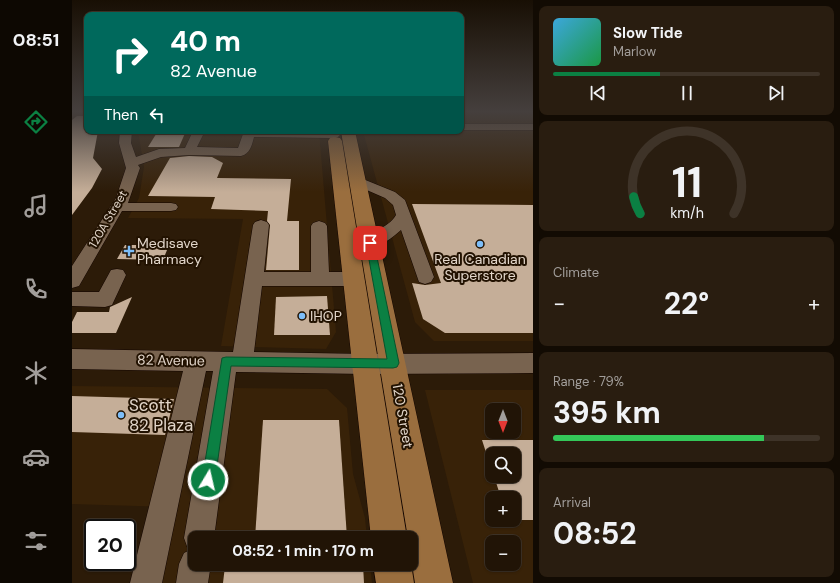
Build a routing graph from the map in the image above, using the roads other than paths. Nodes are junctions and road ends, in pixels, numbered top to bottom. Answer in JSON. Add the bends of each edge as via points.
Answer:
{"nodes":[{"id":1,"x":125,"y":138,"type":"edge"},
{"id":2,"x":195,"y":138,"type":"edge"},
{"id":3,"x":248,"y":138,"type":"edge"},
{"id":4,"x":309,"y":138,"type":"edge"},
{"id":5,"x":339,"y":141,"type":"edge"},
{"id":6,"x":189,"y":151,"type":"junction"},
{"id":7,"x":131,"y":163,"type":"junction"},
{"id":8,"x":358,"y":181,"type":"junction"},
{"id":9,"x":118,"y":207,"type":"junction"},
{"id":10,"x":171,"y":207,"type":"dead end"},
{"id":11,"x":404,"y":215,"type":"junction"},
{"id":12,"x":261,"y":224,"type":"dead end"},
{"id":13,"x":319,"y":226,"type":"dead end"},
{"id":14,"x":370,"y":243,"type":"junction"},
{"id":15,"x":117,"y":275,"type":"dead end"},
{"id":16,"x":425,"y":277,"type":"dead end"},
{"id":17,"x":254,"y":278,"type":"junction"},
{"id":18,"x":320,"y":279,"type":"junction"},
{"id":19,"x":354,"y":279,"type":"junction"},
{"id":20,"x":72,"y":281,"type":"edge"},
{"id":21,"x":72,"y":299,"type":"edge"},
{"id":22,"x":72,"y":359,"type":"edge"},
{"id":23,"x":197,"y":361,"type":"junction"},
{"id":24,"x":234,"y":361,"type":"junction"},
{"id":25,"x":533,"y":363,"type":"edge"},
{"id":26,"x":379,"y":364,"type":"junction"},
{"id":27,"x":200,"y":531,"type":"edge"},
{"id":28,"x":389,"y":531,"type":"edge"},
{"id":29,"x":194,"y":571,"type":"edge"},
{"id":30,"x":393,"y":571,"type":"edge"},
{"id":31,"x":146,"y":583,"type":"edge"},
{"id":32,"x":192,"y":583,"type":"edge"},
{"id":33,"x":395,"y":583,"type":"edge"},
{"id":34,"x":434,"y":583,"type":"edge"}],
"edges":[{"from":1,"to":7,"type":"street","name":"120A Street"},
{"from":2,"to":6,"type":"street"},
{"from":3,"to":6,"type":"street","via":[[246,147],[241,152]]},
{"from":4,"to":5,"type":"street","via":[[323,142]]},
{"from":5,"to":8,"type":"main road","name":"120 Street"},
{"from":5,"to":19,"type":"main road","name":"120 Street"},
{"from":6,"to":7,"type":"street","via":[[159,153]]},
{"from":7,"to":9,"type":"street","name":"120A Street","via":[[133,168]]},
{"from":8,"to":11,"type":"street","via":[[396,199]]},
{"from":8,"to":14,"type":"main road","name":"120 Street"},
{"from":9,"to":10,"type":"street"},
{"from":9,"to":20,"type":"street","name":"120A Street"},
{"from":11,"to":14,"type":"street","via":[[385,235]]},
{"from":11,"to":16,"type":"street"},
{"from":12,"to":17,"type":"street"},
{"from":13,"to":18,"type":"street"},
{"from":14,"to":26,"type":"main road","name":"120 Street"},
{"from":15,"to":21,"type":"street","via":[[104,300]]},
{"from":17,"to":18,"type":"street"},
{"from":17,"to":24,"type":"street"},
{"from":18,"to":19,"type":"street"},
{"from":19,"to":26,"type":"main road","name":"120 Street"},
{"from":22,"to":23,"type":"street","name":"82 Avenue"},
{"from":23,"to":24,"type":"street","name":"82 Avenue"},
{"from":23,"to":31,"type":"street"},
{"from":24,"to":26,"type":"street","name":"82 Avenue"},
{"from":24,"to":27,"type":"street"},
{"from":25,"to":26,"type":"street","name":"82 Avenue"},
{"from":26,"to":28,"type":"main road","name":"120 Street"},
{"from":26,"to":34,"type":"main road","name":"120 Street"},
{"from":29,"to":32,"type":"street"},
{"from":30,"to":33,"type":"main road"}]}
